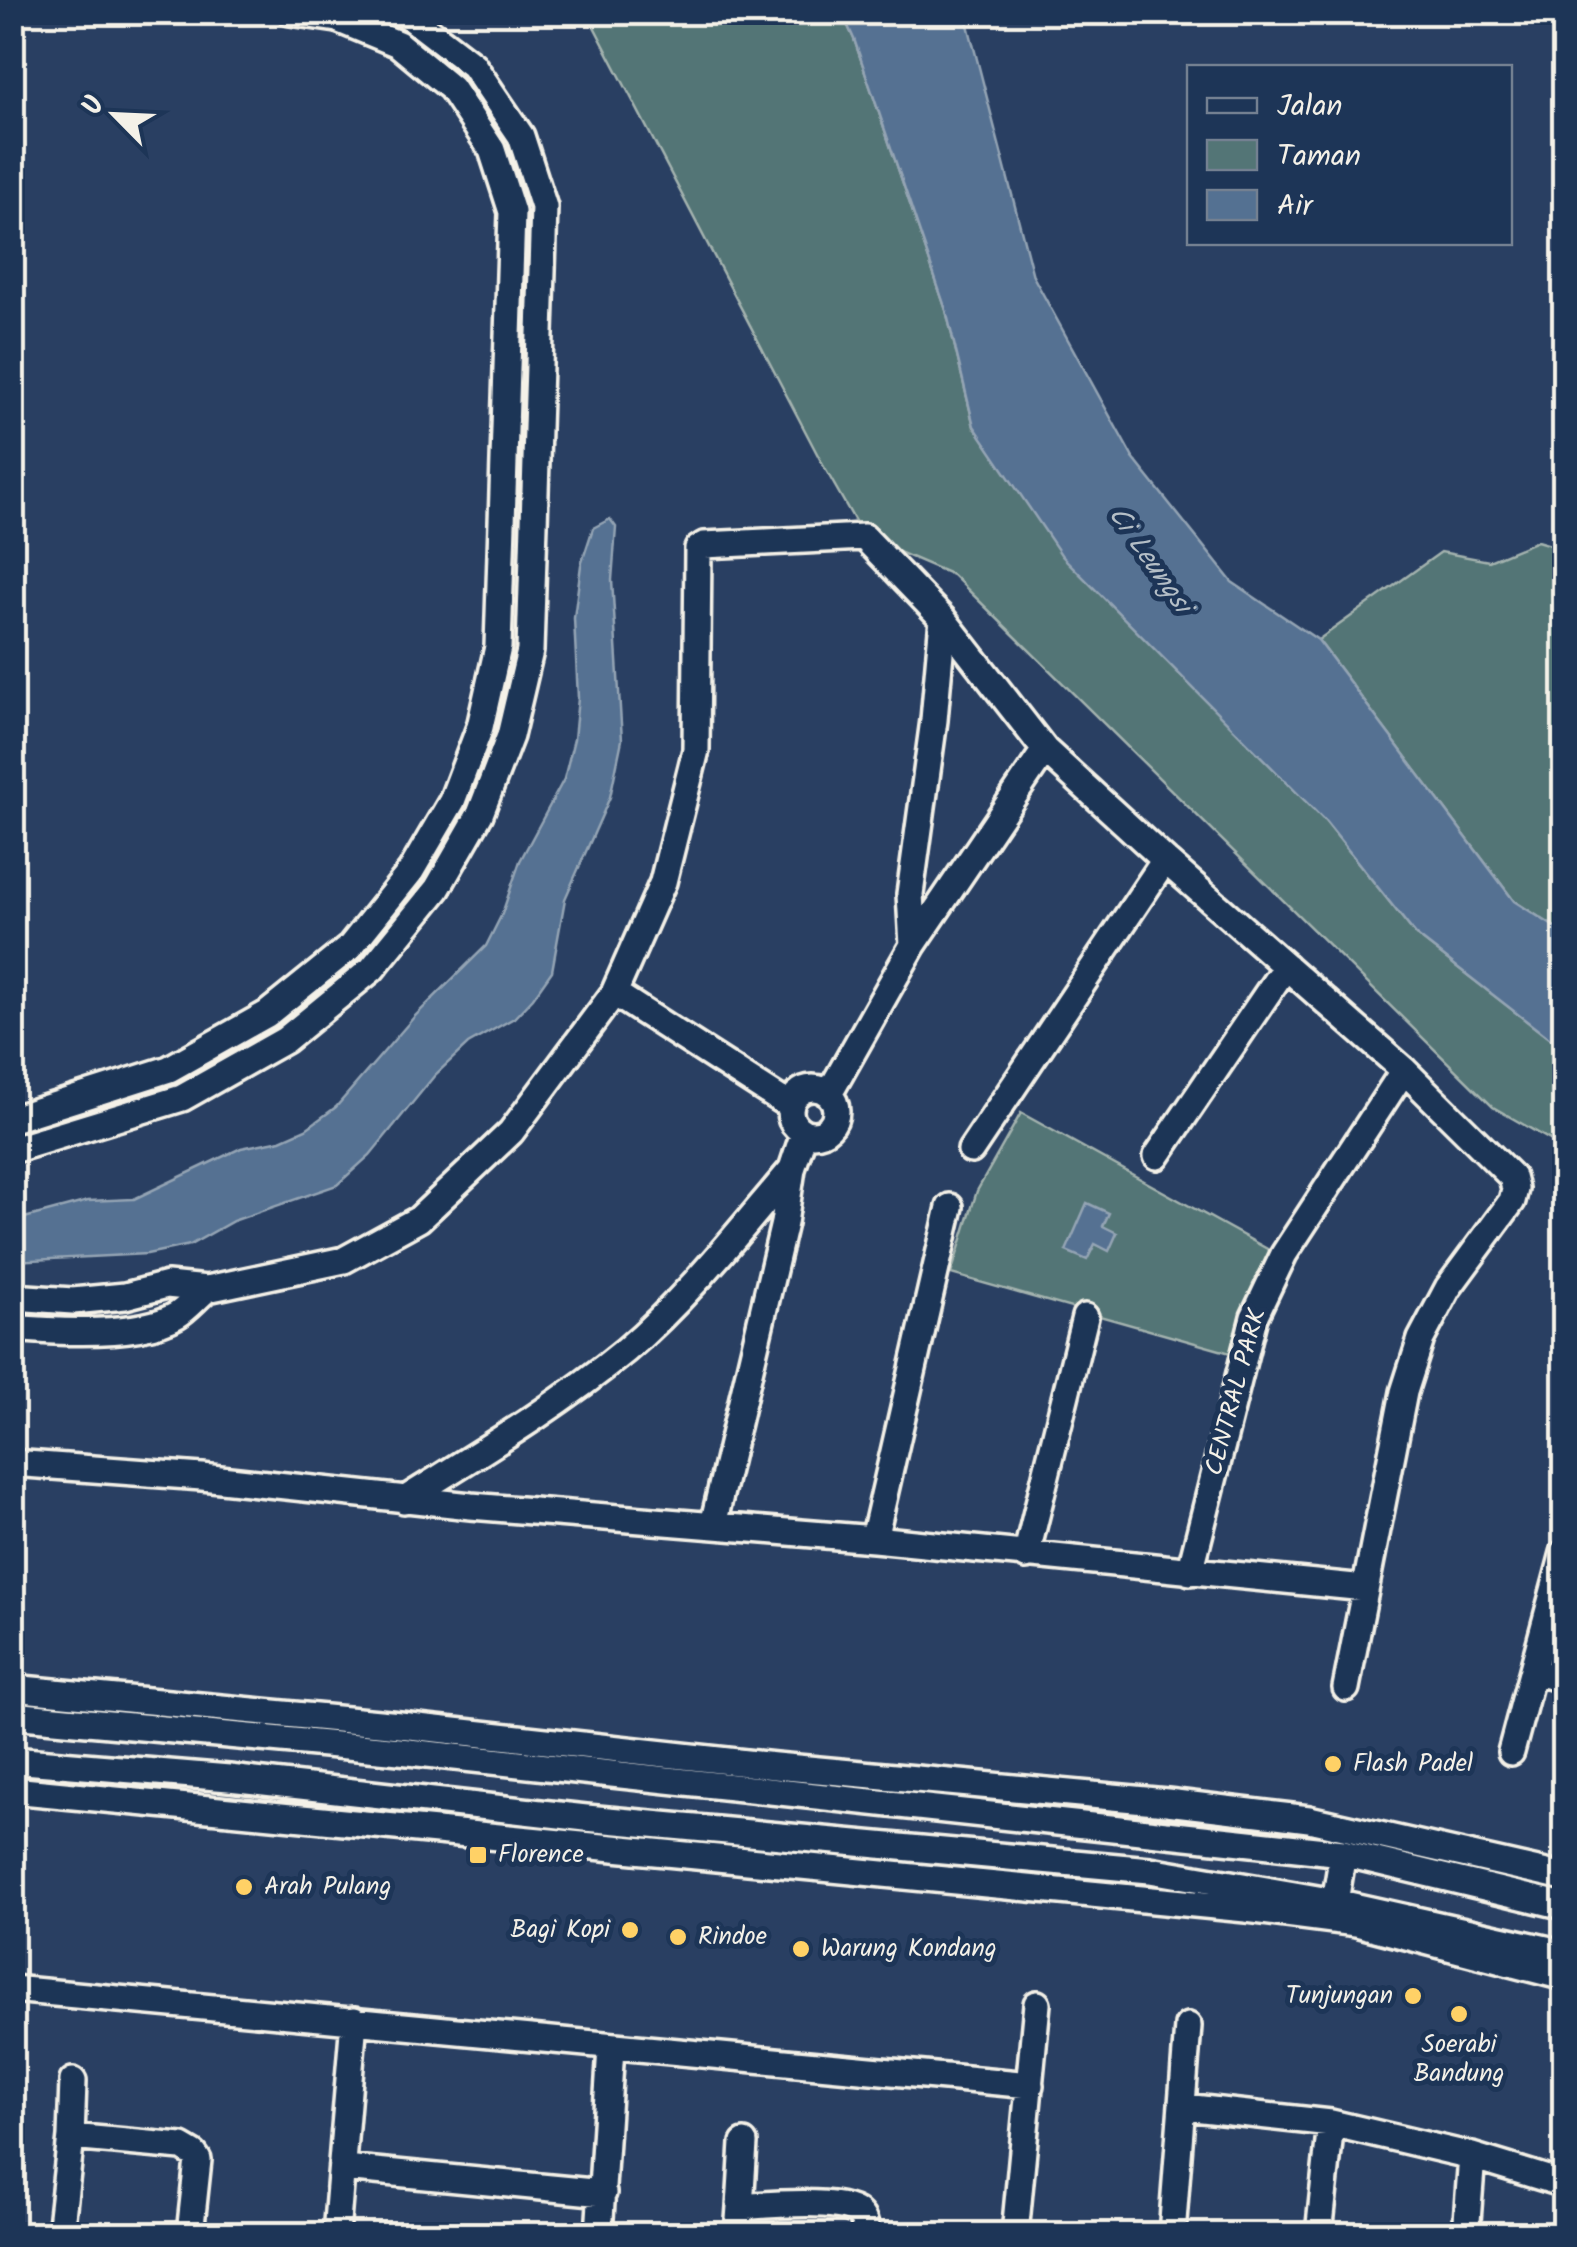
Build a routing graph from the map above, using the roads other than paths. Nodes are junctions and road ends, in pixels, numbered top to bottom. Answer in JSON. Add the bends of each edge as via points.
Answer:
{"nodes":[{"id":1,"x":290,"y":12,"type":"edge"},
{"id":2,"x":404,"y":12,"type":"edge"},
{"id":3,"x":943,"y":619,"type":"junction"},
{"id":4,"x":1046,"y":750,"type":"junction"},
{"id":5,"x":1166,"y":860,"type":"junction"},
{"id":6,"x":912,"y":945,"type":"junction"},
{"id":7,"x":1286,"y":966,"type":"junction"},
{"id":8,"x":614,"y":993,"type":"junction"},
{"id":9,"x":1404,"y":1070,"type":"junction"},
{"id":10,"x":828,"y":1094,"type":"junction"},
{"id":11,"x":790,"y":1106,"type":"junction"},
{"id":12,"x":12,"y":1119,"type":"edge"},
{"id":13,"x":804,"y":1133,"type":"junction"},
{"id":14,"x":12,"y":1150,"type":"edge"},
{"id":15,"x":971,"y":1150,"type":"dead end"},
{"id":16,"x":1156,"y":1156,"type":"dead end"},
{"id":17,"x":792,"y":1170,"type":"junction"},
{"id":18,"x":950,"y":1207,"type":"dead end"},
{"id":19,"x":206,"y":1289,"type":"junction"},
{"id":20,"x":12,"y":1297,"type":"edge"},
{"id":21,"x":1085,"y":1317,"type":"dead end"},
{"id":22,"x":12,"y":1328,"type":"edge"},
{"id":23,"x":12,"y":1463,"type":"edge"},
{"id":24,"x":404,"y":1500,"type":"junction"},
{"id":25,"x":713,"y":1525,"type":"junction"},
{"id":26,"x":874,"y":1539,"type":"junction"},
{"id":27,"x":1564,"y":1553,"type":"edge"},
{"id":28,"x":1026,"y":1556,"type":"junction"},
{"id":29,"x":1190,"y":1572,"type":"junction"},
{"id":30,"x":1365,"y":1588,"type":"junction"},
{"id":31,"x":1534,"y":1672,"type":"junction"},
{"id":32,"x":1564,"y":1679,"type":"edge"},
{"id":33,"x":12,"y":1688,"type":"edge"},
{"id":34,"x":1346,"y":1688,"type":"dead end"},
{"id":35,"x":12,"y":1714,"type":"edge"},
{"id":36,"x":1512,"y":1752,"type":"dead end"},
{"id":37,"x":12,"y":1760,"type":"edge"},
{"id":38,"x":775,"y":1766,"type":"junction"},
{"id":39,"x":284,"y":1786,"type":"junction"},
{"id":40,"x":12,"y":1790,"type":"edge"},
{"id":41,"x":800,"y":1795,"type":"junction"},
{"id":42,"x":307,"y":1816,"type":"junction"},
{"id":43,"x":738,"y":1832,"type":"junction"},
{"id":44,"x":1343,"y":1853,"type":"junction"},
{"id":45,"x":700,"y":1856,"type":"junction"},
{"id":46,"x":1564,"y":1877,"type":"edge"},
{"id":47,"x":1335,"y":1902,"type":"junction"},
{"id":48,"x":1564,"y":1906,"type":"edge"},
{"id":49,"x":1564,"y":1953,"type":"edge"},
{"id":50,"x":1564,"y":1977,"type":"edge"},
{"id":51,"x":12,"y":1989,"type":"edge"},
{"id":52,"x":1037,"y":2004,"type":"dead end"},
{"id":53,"x":354,"y":2020,"type":"junction"},
{"id":54,"x":1188,"y":2026,"type":"dead end"},
{"id":55,"x":611,"y":2048,"type":"junction"},
{"id":56,"x":72,"y":2081,"type":"dead end"},
{"id":57,"x":1030,"y":2085,"type":"junction"},
{"id":58,"x":1184,"y":2107,"type":"junction"},
{"id":59,"x":1331,"y":2123,"type":"junction"},
{"id":60,"x":71,"y":2138,"type":"junction"},
{"id":61,"x":744,"y":2143,"type":"dead end"},
{"id":62,"x":1472,"y":2156,"type":"junction"},
{"id":63,"x":344,"y":2168,"type":"junction"},
{"id":64,"x":1564,"y":2184,"type":"edge"},
{"id":65,"x":602,"y":2193,"type":"junction"},
{"id":66,"x":740,"y":2207,"type":"junction"},
{"id":67,"x":60,"y":2234,"type":"edge"},
{"id":68,"x":190,"y":2234,"type":"edge"},
{"id":69,"x":336,"y":2234,"type":"edge"},
{"id":70,"x":599,"y":2234,"type":"edge"},
{"id":71,"x":738,"y":2234,"type":"edge"},
{"id":72,"x":866,"y":2234,"type":"edge"},
{"id":73,"x":1015,"y":2234,"type":"edge"},
{"id":74,"x":1172,"y":2234,"type":"edge"},
{"id":75,"x":1319,"y":2234,"type":"edge"},
{"id":76,"x":1466,"y":2234,"type":"edge"}],
"edges":[{"from":1,"to":12,"type":"street","via":[[337,19],[398,44],[451,88],[492,150],[512,212],[498,647],[480,727],[452,801],[411,871],[350,947],[268,1014],[169,1069]]},
{"from":2,"to":14,"type":"street","via":[[473,65],[521,136],[544,207],[530,651],[510,736],[480,814],[437,889],[372,970],[285,1040],[182,1098]]},
{"from":3,"to":4,"type":"street"},
{"from":3,"to":6,"type":"street","via":[[910,894]]},
{"from":3,"to":8,"type":"street","via":[[864,537],[698,550],[696,750],[662,882]]},
{"from":4,"to":5,"type":"street"},
{"from":4,"to":6,"type":"street"},
{"from":5,"to":7,"type":"street"},
{"from":5,"to":15,"type":"street"},
{"from":6,"to":10,"type":"street"},
{"from":7,"to":9,"type":"street"},
{"from":7,"to":16,"type":"street"},
{"from":8,"to":11,"type":"street"},
{"from":8,"to":19,"type":"street","via":[[511,1132],[418,1219],[344,1260]]},
{"from":9,"to":29,"type":"street","name":"CENTRAL PARK","via":[[1284,1254],[1254,1316]]},
{"from":9,"to":30,"type":"street","via":[[1512,1177],[1515,1189],[1421,1340],[1404,1392]]},
{"from":10,"to":11,"type":"street","via":[[814,1088],[798,1093]]},
{"from":10,"to":13,"type":"street","via":[[836,1108],[833,1124],[820,1134]]},
{"from":11,"to":13,"type":"street","via":[[792,1122]]},
{"from":13,"to":17,"type":"street"},
{"from":17,"to":24,"type":"street","via":[[626,1349]]},
{"from":17,"to":25,"type":"street"},
{"from":18,"to":26,"type":"street"},
{"from":19,"to":20,"type":"street","via":[[168,1285],[73,1301]]},
{"from":19,"to":22,"type":"street","via":[[175,1316],[125,1329]]},
{"from":21,"to":28,"type":"street"},
{"from":23,"to":24,"type":"street"},
{"from":24,"to":25,"type":"street"},
{"from":25,"to":26,"type":"street"},
{"from":26,"to":28,"type":"street"},
{"from":27,"to":31,"type":"street"},
{"from":28,"to":29,"type":"street"},
{"from":29,"to":30,"type":"street"},
{"from":30,"to":34,"type":"street"},
{"from":31,"to":32,"type":"street"},
{"from":31,"to":36,"type":"street"},
{"from":33,"to":38,"type":"street"},
{"from":35,"to":41,"type":"street"},
{"from":37,"to":39,"type":"street"},
{"from":38,"to":41,"type":"street"},
{"from":38,"to":46,"type":"street","via":[[1308,1819]]},
{"from":39,"to":42,"type":"street"},
{"from":39,"to":43,"type":"street"},
{"from":40,"to":42,"type":"street"},
{"from":41,"to":44,"type":"street"},
{"from":42,"to":45,"type":"street"},
{"from":43,"to":45,"type":"street"},
{"from":43,"to":47,"type":"street","via":[[1150,1870]]},
{"from":44,"to":47,"type":"street"},
{"from":44,"to":48,"type":"street"},
{"from":45,"to":50,"type":"street","via":[[1356,1923]]},
{"from":47,"to":49,"type":"street"},
{"from":51,"to":53,"type":"street"},
{"from":52,"to":57,"type":"street"},
{"from":53,"to":55,"type":"street"},
{"from":53,"to":63,"type":"street"},
{"from":54,"to":58,"type":"street"},
{"from":55,"to":57,"type":"street"},
{"from":55,"to":65,"type":"street"},
{"from":56,"to":60,"type":"street"},
{"from":57,"to":73,"type":"street"},
{"from":58,"to":59,"type":"street"},
{"from":58,"to":74,"type":"street"},
{"from":59,"to":62,"type":"street"},
{"from":59,"to":75,"type":"street"},
{"from":60,"to":67,"type":"street"},
{"from":60,"to":68,"type":"street","via":[[182,2147],[194,2154]]},
{"from":61,"to":66,"type":"street"},
{"from":62,"to":64,"type":"street"},
{"from":62,"to":76,"type":"street"},
{"from":63,"to":65,"type":"street"},
{"from":63,"to":69,"type":"street"},
{"from":65,"to":70,"type":"street"},
{"from":66,"to":71,"type":"street"},
{"from":66,"to":72,"type":"street","via":[[842,2206],[860,2214]]}]}
